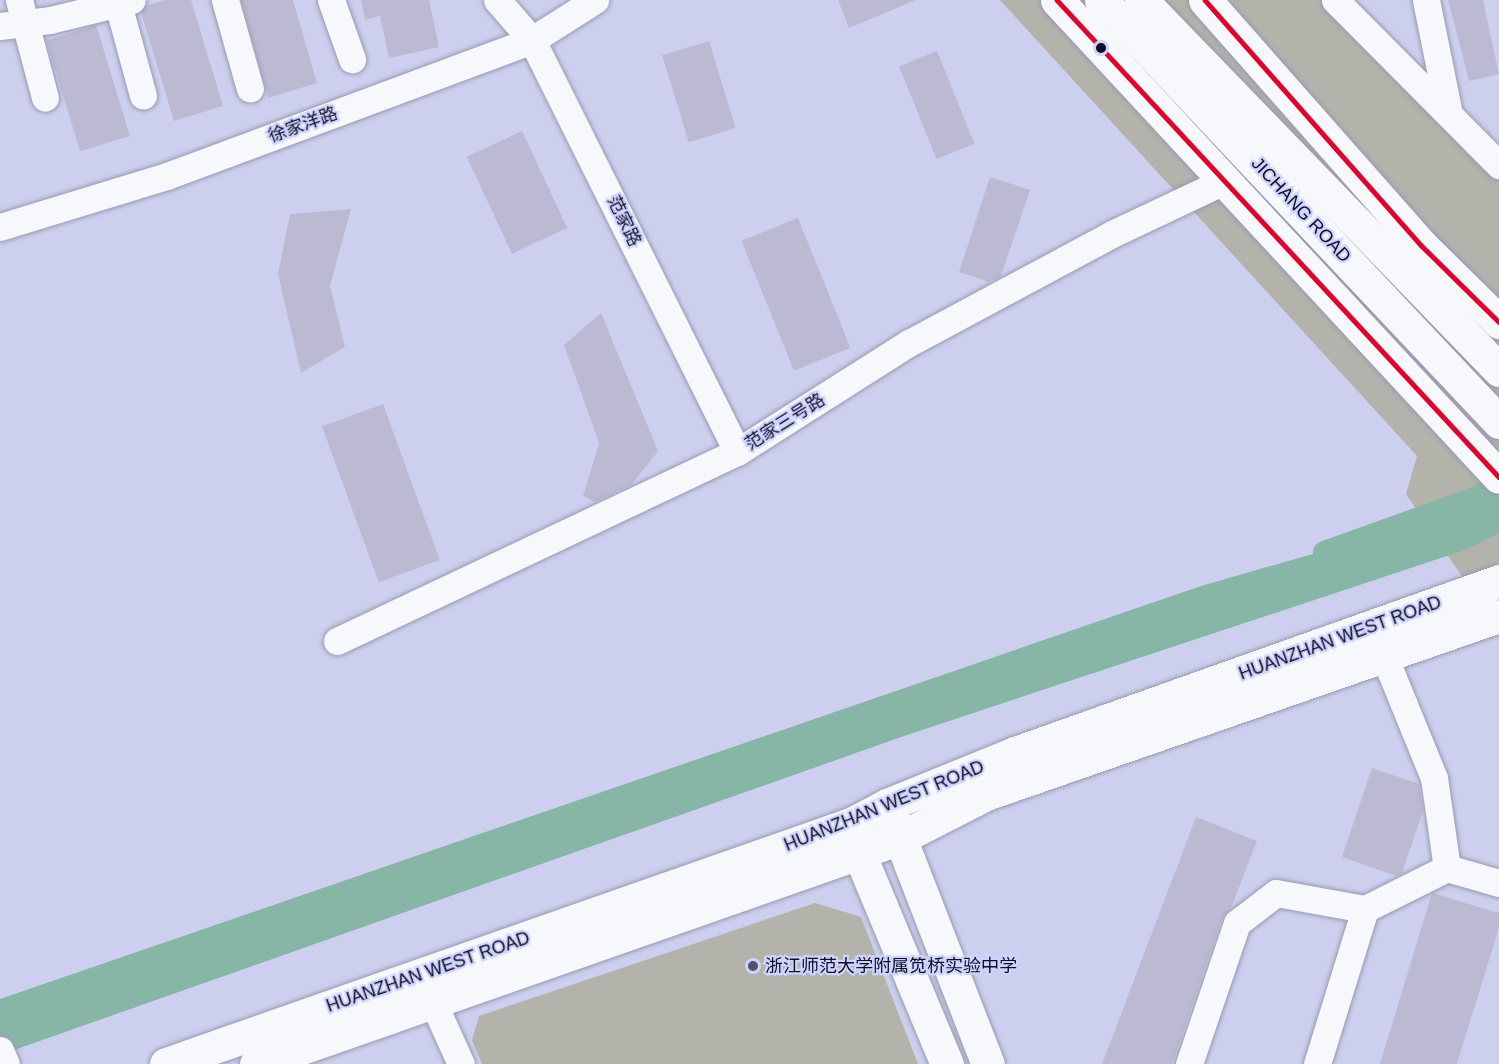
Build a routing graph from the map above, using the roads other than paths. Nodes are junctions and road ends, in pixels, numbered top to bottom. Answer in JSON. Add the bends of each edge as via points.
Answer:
{"nodes":[{"id":1,"x":225,"y":0,"type":"edge"},
{"id":2,"x":331,"y":0,"type":"edge"},
{"id":3,"x":497,"y":0,"type":"edge"},
{"id":4,"x":595,"y":0,"type":"edge"},
{"id":5,"x":1057,"y":0,"type":"edge"},
{"id":6,"x":1101,"y":0,"type":"edge"},
{"id":7,"x":1141,"y":0,"type":"edge"},
{"id":8,"x":1205,"y":0,"type":"edge"},
{"id":9,"x":1335,"y":0,"type":"edge"},
{"id":10,"x":1426,"y":0,"type":"edge"},
{"id":11,"x":122,"y":1,"type":"edge"},
{"id":12,"x":14,"y":16,"type":"edge"},
{"id":13,"x":532,"y":40,"type":"junction"},
{"id":14,"x":352,"y":59,"type":"dead end"},
{"id":15,"x":250,"y":89,"type":"dead end"},
{"id":16,"x":143,"y":96,"type":"dead end"},
{"id":17,"x":45,"y":98,"type":"dead end"},
{"id":18,"x":1449,"y":114,"type":"junction"},
{"id":19,"x":1499,"y":165,"type":"edge"},
{"id":20,"x":1222,"y":182,"type":"junction"},
{"id":21,"x":0,"y":227,"type":"edge"},
{"id":22,"x":1499,"y":322,"type":"edge"},
{"id":23,"x":1499,"y":370,"type":"edge"},
{"id":24,"x":1499,"y":422,"type":"edge"},
{"id":25,"x":736,"y":452,"type":"junction"},
{"id":26,"x":1490,"y":467,"type":"edge"},
{"id":27,"x":1499,"y":581,"type":"edge"},
{"id":28,"x":1499,"y":616,"type":"edge"},
{"id":29,"x":337,"y":641,"type":"dead end"},
{"id":30,"x":1385,"y":658,"type":"junction"},
{"id":31,"x":887,"y":805,"type":"junction"},
{"id":32,"x":900,"y":838,"type":"junction"},
{"id":33,"x":855,"y":839,"type":"junction"},
{"id":34,"x":1447,"y":868,"type":"junction"},
{"id":35,"x":1499,"y":883,"type":"edge"},
{"id":36,"x":1365,"y":909,"type":"junction"},
{"id":37,"x":433,"y":1002,"type":"junction"},
{"id":38,"x":166,"y":1064,"type":"edge"},
{"id":39,"x":256,"y":1064,"type":"edge"},
{"id":40,"x":461,"y":1064,"type":"edge"},
{"id":41,"x":947,"y":1064,"type":"edge"},
{"id":42,"x":988,"y":1064,"type":"edge"},
{"id":43,"x":1189,"y":1064,"type":"edge"},
{"id":44,"x":1317,"y":1064,"type":"edge"}],
"edges":[{"from":1,"to":15,"type":"street"},
{"from":2,"to":14,"type":"street"},
{"from":3,"to":13,"type":"street","name":"范家路"},
{"from":4,"to":13,"type":"street","name":"徐家洋路"},
{"from":5,"to":20,"type":"main road"},
{"from":6,"to":24,"type":"main road","name":"JICHANG ROAD"},
{"from":7,"to":23,"type":"main road","name":"JICHANG ROAD"},
{"from":8,"to":22,"type":"main road","via":[[1398,219]]},
{"from":9,"to":18,"type":"street"},
{"from":10,"to":18,"type":"street"},
{"from":11,"to":12,"type":"street"},
{"from":11,"to":16,"type":"street"},
{"from":12,"to":17,"type":"street"},
{"from":13,"to":21,"type":"street","name":"徐家洋路","via":[[167,176]]},
{"from":13,"to":25,"type":"street","name":"范家路"},
{"from":18,"to":19,"type":"street"},
{"from":20,"to":25,"type":"street","name":"范家三号路","via":[[1112,234],[909,343]]},
{"from":20,"to":26,"type":"main road"},
{"from":25,"to":29,"type":"street","name":"范家三号路"},
{"from":27,"to":31,"type":"main road","name":"HUANZHAN WEST ROAD","via":[[1015,753]]},
{"from":28,"to":30,"type":"main road","name":"HUANZHAN WEST ROAD"},
{"from":30,"to":32,"type":"main road","name":"HUANZHAN WEST ROAD","via":[[986,794]]},
{"from":30,"to":34,"type":"street","via":[[1434,778]]},
{"from":31,"to":32,"type":"main road"},
{"from":31,"to":33,"type":"main road","name":"HUANZHAN WEST ROAD"},
{"from":32,"to":33,"type":"main road","name":"HUANZHAN WEST ROAD"},
{"from":32,"to":42,"type":"main road"},
{"from":33,"to":37,"type":"main road","name":"HUANZHAN WEST ROAD"},
{"from":33,"to":38,"type":"main road","name":"HUANZHAN WEST ROAD"},
{"from":33,"to":41,"type":"main road"},
{"from":34,"to":35,"type":"street"},
{"from":34,"to":36,"type":"street"},
{"from":36,"to":43,"type":"street","via":[[1276,893],[1237,923]]},
{"from":36,"to":44,"type":"street"},
{"from":37,"to":39,"type":"main road","name":"HUANZHAN WEST ROAD"},
{"from":37,"to":40,"type":"street"}]}
